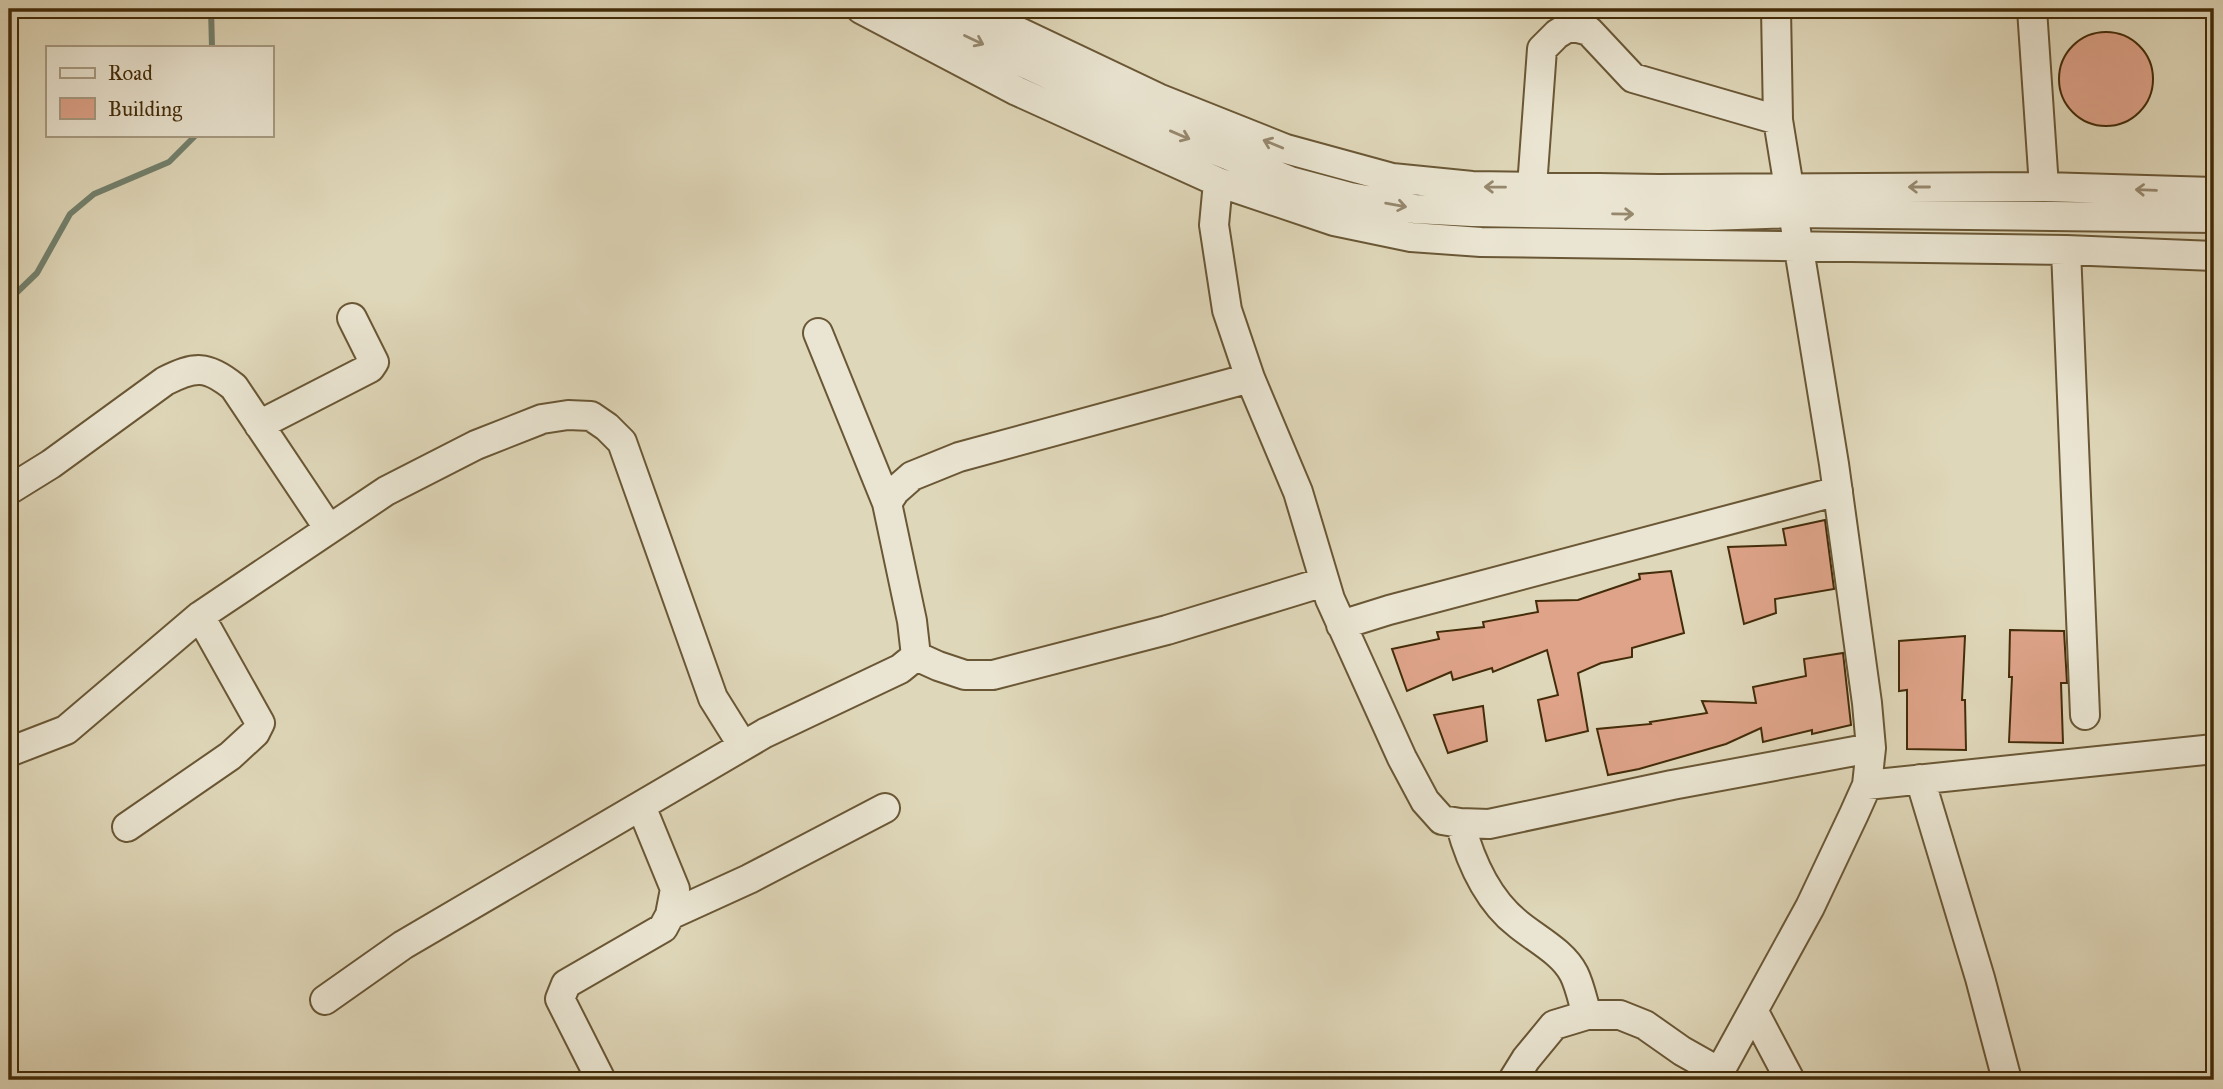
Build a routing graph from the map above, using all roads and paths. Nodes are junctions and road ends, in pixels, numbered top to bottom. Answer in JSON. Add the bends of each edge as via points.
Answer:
{"nodes":[{"id":1,"x":861,"y":9,"type":"edge"},
{"id":2,"x":913,"y":9,"type":"edge"},
{"id":3,"x":971,"y":9,"type":"edge"},
{"id":4,"x":1776,"y":9,"type":"edge"},
{"id":5,"x":2032,"y":9,"type":"edge"},
{"id":6,"x":1778,"y":120,"type":"junction"},
{"id":7,"x":1218,"y":182,"type":"junction"},
{"id":8,"x":1532,"y":187,"type":"junction"},
{"id":9,"x":2044,"y":187,"type":"junction"},
{"id":10,"x":2214,"y":192,"type":"edge"},
{"id":11,"x":1791,"y":200,"type":"junction"},
{"id":12,"x":2214,"y":218,"type":"edge"},
{"id":13,"x":1799,"y":246,"type":"junction"},
{"id":14,"x":2066,"y":250,"type":"junction"},
{"id":15,"x":2214,"y":256,"type":"edge"},
{"id":16,"x":352,"y":318,"type":"dead end"},
{"id":17,"x":818,"y":334,"type":"dead end"},
{"id":18,"x":1250,"y":377,"type":"junction"},
{"id":19,"x":259,"y":425,"type":"junction"},
{"id":20,"x":9,"y":490,"type":"edge"},
{"id":21,"x":1838,"y":491,"type":"junction"},
{"id":22,"x":887,"y":503,"type":"junction"},
{"id":23,"x":329,"y":529,"type":"junction"},
{"id":24,"x":1324,"y":582,"type":"junction"},
{"id":25,"x":200,"y":616,"type":"junction"},
{"id":26,"x":1342,"y":625,"type":"junction"},
{"id":27,"x":916,"y":656,"type":"junction"},
{"id":28,"x":2085,"y":715,"type":"dead end"},
{"id":29,"x":743,"y":746,"type":"junction"},
{"id":30,"x":1871,"y":748,"type":"junction"},
{"id":31,"x":2214,"y":749,"type":"edge"},
{"id":32,"x":9,"y":752,"type":"edge"},
{"id":33,"x":1920,"y":779,"type":"junction"},
{"id":34,"x":1867,"y":785,"type":"junction"},
{"id":35,"x":641,"y":806,"type":"junction"},
{"id":36,"x":885,"y":808,"type":"dead end"},
{"id":37,"x":1460,"y":823,"type":"junction"},
{"id":38,"x":127,"y":827,"type":"dead end"},
{"id":39,"x":670,"y":915,"type":"junction"},
{"id":40,"x":325,"y":1000,"type":"dead end"},
{"id":41,"x":1754,"y":1012,"type":"junction"},
{"id":42,"x":1587,"y":1015,"type":"junction"},
{"id":43,"x":1718,"y":1076,"type":"edge"},
{"id":44,"x":601,"y":1080,"type":"edge"},
{"id":45,"x":1513,"y":1080,"type":"edge"},
{"id":46,"x":1790,"y":1080,"type":"edge"},
{"id":47,"x":2007,"y":1080,"type":"edge"}],
"edges":[{"from":1,"to":7,"type":"street","via":[[1017,91]]},
{"from":2,"to":11,"type":"street","one_way":true,"via":[[1172,132],[1290,181],[1350,197],[1415,209],[1707,216]]},
{"from":8,"to":3,"type":"street","one_way":true,"via":[[1392,178],[1286,149],[1158,98]]},
{"from":4,"to":6,"type":"street"},
{"from":5,"to":9,"type":"street"},
{"from":6,"to":8,"type":"street","via":[[1633,78],[1589,31],[1570,26],[1542,49]]},
{"from":6,"to":11,"type":"street"},
{"from":7,"to":13,"type":"street","via":[[1334,221],[1411,237]]},
{"from":7,"to":18,"type":"street","via":[[1214,225],[1227,310]]},
{"from":8,"to":11,"type":"street","via":[[1658,189]]},
{"from":10,"to":9,"type":"street","one_way":true},
{"from":9,"to":11,"type":"street","one_way":true},
{"from":11,"to":12,"type":"street"},
{"from":11,"to":13,"type":"street"},
{"from":13,"to":14,"type":"street"},
{"from":13,"to":21,"type":"street"},
{"from":14,"to":15,"type":"street"},
{"from":14,"to":28,"type":"street"},
{"from":16,"to":19,"type":"street","via":[[374,362],[370,368]]},
{"from":17,"to":22,"type":"street"},
{"from":18,"to":22,"type":"street","via":[[959,457],[912,476]]},
{"from":18,"to":24,"type":"street","via":[[1298,492]]},
{"from":19,"to":20,"type":"street","via":[[234,387],[218,374],[203,369],[186,371]]},
{"from":19,"to":23,"type":"street"},
{"from":21,"to":26,"type":"street"},
{"from":21,"to":30,"type":"street"},
{"from":22,"to":27,"type":"street"},
{"from":23,"to":25,"type":"street"},
{"from":23,"to":29,"type":"street","via":[[386,491],[476,445],[542,419],[592,416],[622,442],[713,698]]},
{"from":24,"to":26,"type":"street"},
{"from":24,"to":27,"type":"street","via":[[1167,630],[993,675],[965,675]]},
{"from":25,"to":32,"type":"street","via":[[66,730]]},
{"from":25,"to":38,"type":"street","via":[[260,723],[230,756]]},
{"from":26,"to":37,"type":"street","via":[[1425,801],[1442,820]]},
{"from":27,"to":29,"type":"street","via":[[900,669]]},
{"from":29,"to":35,"type":"street"},
{"from":30,"to":34,"type":"street"},
{"from":30,"to":37,"type":"street","via":[[1489,824]]},
{"from":31,"to":33,"type":"street"},
{"from":33,"to":34,"type":"street"},
{"from":33,"to":47,"type":"street"},
{"from":34,"to":41,"type":"street"},
{"from":35,"to":39,"type":"street","via":[[675,889]]},
{"from":35,"to":40,"type":"street","via":[[403,945]]},
{"from":36,"to":39,"type":"street"},
{"from":37,"to":42,"type":"street","via":[[1467,851],[1490,895],[1515,923],[1561,957],[1574,974]]},
{"from":39,"to":44,"type":"street","via":[[663,928],[562,990],[560,999]]},
{"from":41,"to":43,"type":"street"},
{"from":41,"to":46,"type":"street"},
{"from":42,"to":43,"type":"street","via":[[1620,1015],[1645,1025]]},
{"from":42,"to":45,"type":"street","via":[[1554,1025]]}]}
